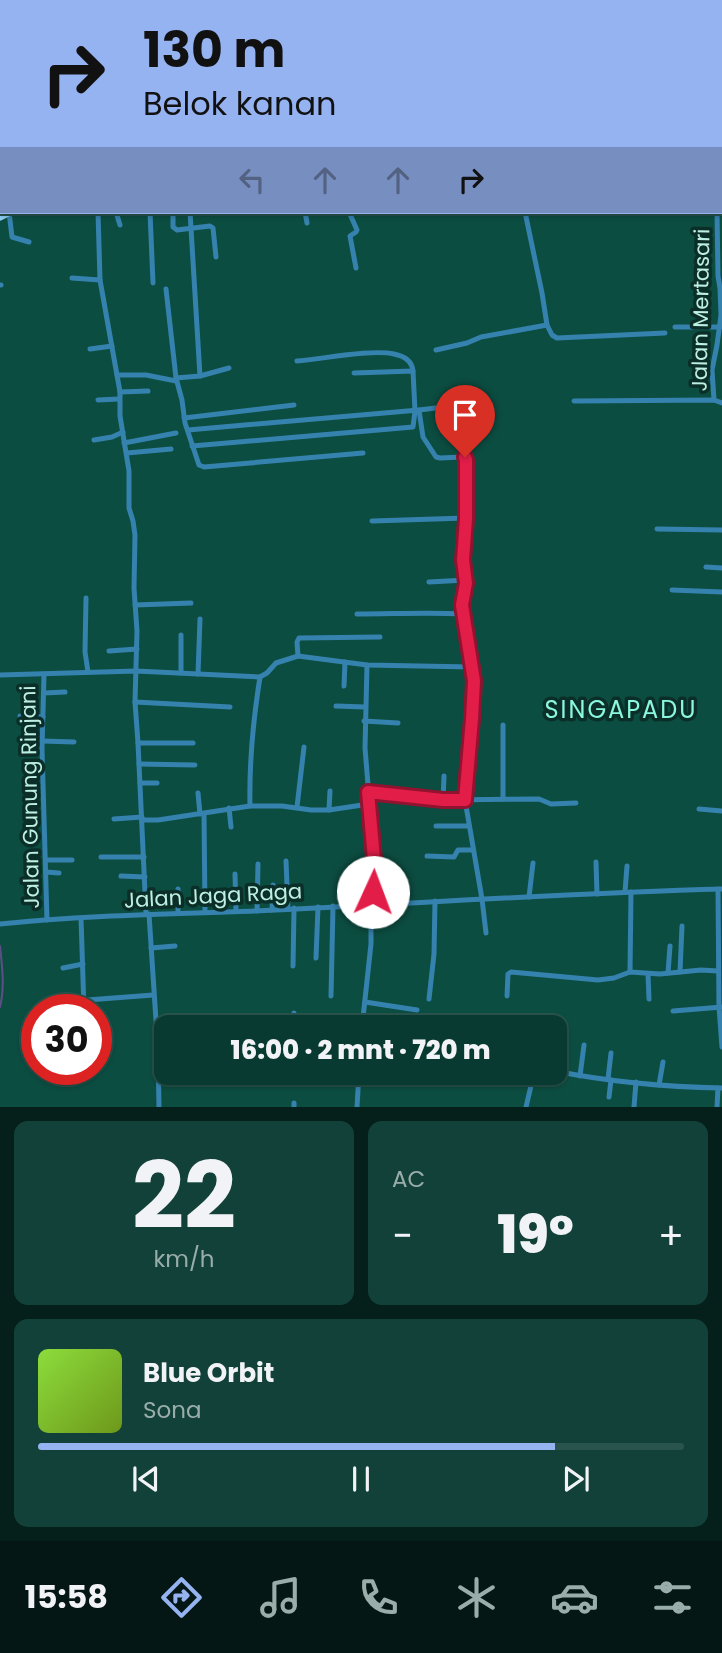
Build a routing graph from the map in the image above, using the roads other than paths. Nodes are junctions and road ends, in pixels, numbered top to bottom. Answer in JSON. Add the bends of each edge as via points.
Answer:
{"nodes":[{"id":1,"x":9,"y":214,"type":"edge"},
{"id":2,"x":98,"y":214,"type":"edge"},
{"id":3,"x":117,"y":214,"type":"edge"},
{"id":4,"x":149,"y":214,"type":"edge"},
{"id":5,"x":173,"y":214,"type":"edge"},
{"id":6,"x":190,"y":214,"type":"edge"},
{"id":7,"x":305,"y":214,"type":"edge"},
{"id":8,"x":350,"y":214,"type":"edge"},
{"id":9,"x":525,"y":214,"type":"edge"},
{"id":10,"x":717,"y":214,"type":"edge"},
{"id":11,"x":307,"y":223,"type":"dead end"},
{"id":12,"x":120,"y":225,"type":"dead end"},
{"id":13,"x":191,"y":229,"type":"junction"},
{"id":14,"x":29,"y":242,"type":"dead end"},
{"id":15,"x":216,"y":257,"type":"dead end"},
{"id":16,"x":356,"y":268,"type":"dead end"},
{"id":17,"x":72,"y":278,"type":"dead end"},
{"id":18,"x":100,"y":280,"type":"junction"},
{"id":19,"x":153,"y":283,"type":"dead end"},
{"id":20,"x":166,"y":289,"type":"dead end"},
{"id":21,"x":547,"y":325,"type":"junction"},
{"id":22,"x":675,"y":327,"type":"dead end"},
{"id":23,"x":720,"y":327,"type":"junction"},
{"id":24,"x":665,"y":333,"type":"dead end"},
{"id":25,"x":112,"y":346,"type":"junction"},
{"id":26,"x":90,"y":349,"type":"dead end"},
{"id":27,"x":436,"y":350,"type":"dead end"},
{"id":28,"x":297,"y":361,"type":"dead end"},
{"id":29,"x":229,"y":368,"type":"dead end"},
{"id":30,"x":413,"y":371,"type":"junction"},
{"id":31,"x":354,"y":373,"type":"dead end"},
{"id":32,"x":117,"y":374,"type":"junction"},
{"id":33,"x":201,"y":376,"type":"junction"},
{"id":34,"x":176,"y":379,"type":"junction"},
{"id":35,"x":148,"y":391,"type":"dead end"},
{"id":36,"x":120,"y":395,"type":"junction"},
{"id":37,"x":98,"y":400,"type":"dead end"},
{"id":38,"x":714,"y":400,"type":"junction"},
{"id":39,"x":574,"y":401,"type":"dead end"},
{"id":40,"x":486,"y":402,"type":"dead end"},
{"id":41,"x":722,"y":403,"type":"edge"},
{"id":42,"x":294,"y":405,"type":"dead end"},
{"id":43,"x":417,"y":411,"type":"junction"},
{"id":44,"x":184,"y":418,"type":"junction"},
{"id":45,"x":188,"y":430,"type":"junction"},
{"id":46,"x":123,"y":432,"type":"junction"},
{"id":47,"x":176,"y":433,"type":"dead end"},
{"id":48,"x":94,"y":440,"type":"dead end"},
{"id":49,"x":124,"y":443,"type":"junction"},
{"id":50,"x":192,"y":446,"type":"junction"},
{"id":51,"x":172,"y":450,"type":"dead end"},
{"id":52,"x":127,"y":453,"type":"junction"},
{"id":53,"x":363,"y":453,"type":"dead end"},
{"id":54,"x":466,"y":519,"type":"junction"},
{"id":55,"x":372,"y":521,"type":"dead end"},
{"id":56,"x":657,"y":530,"type":"dead end"},
{"id":57,"x":722,"y":530,"type":"edge"},
{"id":58,"x":706,"y":567,"type":"dead end"},
{"id":59,"x":722,"y":568,"type":"edge"},
{"id":60,"x":466,"y":580,"type":"junction"},
{"id":61,"x":429,"y":582,"type":"dead end"},
{"id":62,"x":672,"y":590,"type":"dead end"},
{"id":63,"x":722,"y":592,"type":"edge"},
{"id":64,"x":86,"y":598,"type":"dead end"},
{"id":65,"x":191,"y":603,"type":"dead end"},
{"id":66,"x":135,"y":605,"type":"junction"},
{"id":67,"x":357,"y":614,"type":"dead end"},
{"id":68,"x":464,"y":614,"type":"junction"},
{"id":69,"x":200,"y":619,"type":"dead end"},
{"id":70,"x":181,"y":635,"type":"dead end"},
{"id":71,"x":380,"y":637,"type":"dead end"},
{"id":72,"x":137,"y":649,"type":"junction"},
{"id":73,"x":109,"y":651,"type":"dead end"},
{"id":74,"x":298,"y":656,"type":"junction"},
{"id":75,"x":345,"y":662,"type":"junction"},
{"id":76,"x":367,"y":665,"type":"junction"},
{"id":77,"x":472,"y":667,"type":"junction"},
{"id":78,"x":88,"y":671,"type":"junction"},
{"id":79,"x":136,"y":671,"type":"junction"},
{"id":80,"x":181,"y":673,"type":"junction"},
{"id":81,"x":44,"y":674,"type":"junction"},
{"id":82,"x":198,"y":674,"type":"junction"},
{"id":83,"x":0,"y":675,"type":"edge"},
{"id":84,"x":260,"y":677,"type":"junction"},
{"id":85,"x":344,"y":686,"type":"dead end"},
{"id":86,"x":65,"y":692,"type":"dead end"},
{"id":87,"x":44,"y":693,"type":"junction"},
{"id":88,"x":135,"y":702,"type":"junction"},
{"id":89,"x":336,"y":706,"type":"dead end"},
{"id":90,"x":229,"y":707,"type":"dead end"},
{"id":91,"x":365,"y":707,"type":"junction"},
{"id":92,"x":20,"y":716,"type":"dead end"},
{"id":93,"x":43,"y":717,"type":"junction"},
{"id":94,"x":364,"y":721,"type":"junction"},
{"id":95,"x":398,"y":723,"type":"dead end"},
{"id":96,"x":503,"y":725,"type":"dead end"},
{"id":97,"x":42,"y":741,"type":"junction"},
{"id":98,"x":74,"y":742,"type":"dead end"},
{"id":99,"x":138,"y":743,"type":"junction"},
{"id":100,"x":193,"y":743,"type":"dead end"},
{"id":101,"x":304,"y":747,"type":"dead end"},
{"id":102,"x":139,"y":764,"type":"junction"},
{"id":103,"x":195,"y":765,"type":"dead end"},
{"id":104,"x":444,"y":776,"type":"dead end"},
{"id":105,"x":140,"y":783,"type":"junction"},
{"id":106,"x":157,"y":783,"type":"dead end"},
{"id":107,"x":330,"y":791,"type":"dead end"},
{"id":108,"x":368,"y":792,"type":"junction"},
{"id":109,"x":198,"y":793,"type":"dead end"},
{"id":110,"x":503,"y":799,"type":"junction"},
{"id":111,"x":443,"y":800,"type":"junction"},
{"id":112,"x":465,"y":800,"type":"junction"},
{"id":113,"x":576,"y":803,"type":"dead end"},
{"id":114,"x":369,"y":804,"type":"junction"},
{"id":115,"x":250,"y":806,"type":"junction"},
{"id":116,"x":297,"y":807,"type":"junction"},
{"id":117,"x":229,"y":808,"type":"junction"},
{"id":118,"x":699,"y":809,"type":"dead end"},
{"id":119,"x":330,"y":810,"type":"junction"},
{"id":120,"x":722,"y":811,"type":"edge"},
{"id":121,"x":202,"y":814,"type":"junction"},
{"id":122,"x":142,"y":818,"type":"junction"},
{"id":123,"x":114,"y":819,"type":"dead end"},
{"id":124,"x":469,"y":826,"type":"junction"},
{"id":125,"x":231,"y":827,"type":"dead end"},
{"id":126,"x":436,"y":827,"type":"dead end"},
{"id":127,"x":473,"y":850,"type":"junction"},
{"id":128,"x":144,"y":856,"type":"junction"},
{"id":129,"x":427,"y":856,"type":"dead end"},
{"id":130,"x":101,"y":857,"type":"dead end"},
{"id":131,"x":46,"y":860,"type":"junction"},
{"id":132,"x":72,"y":860,"type":"dead end"},
{"id":133,"x":286,"y":861,"type":"dead end"},
{"id":134,"x":596,"y":862,"type":"dead end"},
{"id":135,"x":533,"y":863,"type":"dead end"},
{"id":136,"x":258,"y":864,"type":"dead end"},
{"id":137,"x":626,"y":866,"type":"dead end"},
{"id":138,"x":46,"y":872,"type":"junction"},
{"id":139,"x":59,"y":873,"type":"dead end"},
{"id":140,"x":235,"y":874,"type":"dead end"},
{"id":141,"x":121,"y":876,"type":"dead end"},
{"id":142,"x":145,"y":877,"type":"junction"},
{"id":143,"x":273,"y":885,"type":"dead end"},
{"id":144,"x":178,"y":889,"type":"dead end"},
{"id":145,"x":720,"y":889,"type":"edge"},
{"id":146,"x":628,"y":892,"type":"junction"},
{"id":147,"x":597,"y":894,"type":"junction"},
{"id":148,"x":529,"y":897,"type":"junction"},
{"id":149,"x":482,"y":899,"type":"junction"},
{"id":150,"x":435,"y":901,"type":"junction"},
{"id":151,"x":371,"y":905,"type":"junction"},
{"id":152,"x":333,"y":906,"type":"junction"},
{"id":153,"x":318,"y":907,"type":"junction"},
{"id":154,"x":272,"y":909,"type":"junction"},
{"id":155,"x":291,"y":909,"type":"junction"},
{"id":156,"x":236,"y":911,"type":"junction"},
{"id":157,"x":257,"y":911,"type":"junction"},
{"id":158,"x":178,"y":912,"type":"junction"},
{"id":159,"x":205,"y":912,"type":"junction"},
{"id":160,"x":147,"y":914,"type":"junction"},
{"id":161,"x":81,"y":918,"type":"junction"},
{"id":162,"x":47,"y":920,"type":"junction"},
{"id":163,"x":2,"y":924,"type":"edge"},
{"id":164,"x":682,"y":926,"type":"dead end"},
{"id":165,"x":486,"y":933,"type":"dead end"},
{"id":166,"x":720,"y":943,"type":"edge"},
{"id":167,"x":175,"y":946,"type":"dead end"},
{"id":168,"x":670,"y":946,"type":"dead end"},
{"id":169,"x":151,"y":948,"type":"junction"},
{"id":170,"x":316,"y":958,"type":"dead end"},
{"id":171,"x":83,"y":964,"type":"junction"},
{"id":172,"x":293,"y":965,"type":"dead end"},
{"id":173,"x":63,"y":968,"type":"dead end"},
{"id":174,"x":719,"y":971,"type":"junction"},
{"id":175,"x":631,"y":972,"type":"junction"},
{"id":176,"x":680,"y":972,"type":"junction"},
{"id":177,"x":668,"y":973,"type":"junction"},
{"id":178,"x":648,"y":974,"type":"junction"},
{"id":179,"x":84,"y":994,"type":"edge"},
{"id":180,"x":153,"y":995,"type":"junction"},
{"id":181,"x":331,"y":996,"type":"dead end"},
{"id":182,"x":507,"y":996,"type":"dead end"},
{"id":183,"x":112,"y":999,"type":"edge"},
{"id":184,"x":429,"y":999,"type":"dead end"},
{"id":185,"x":649,"y":999,"type":"dead end"},
{"id":186,"x":365,"y":1002,"type":"junction"},
{"id":187,"x":721,"y":1007,"type":"edge"},
{"id":188,"x":417,"y":1010,"type":"dead end"},
{"id":189,"x":673,"y":1011,"type":"dead end"},
{"id":190,"x":155,"y":1015,"type":"edge"},
{"id":191,"x":363,"y":1015,"type":"edge"},
{"id":192,"x":584,"y":1045,"type":"dead end"},
{"id":193,"x":722,"y":1047,"type":"edge"},
{"id":194,"x":611,"y":1053,"type":"dead end"},
{"id":195,"x":663,"y":1062,"type":"dead end"},
{"id":196,"x":567,"y":1073,"type":"edge"},
{"id":197,"x":580,"y":1076,"type":"junction"},
{"id":198,"x":609,"y":1079,"type":"junction"},
{"id":199,"x":636,"y":1082,"type":"junction"},
{"id":200,"x":159,"y":1085,"type":"edge"},
{"id":201,"x":358,"y":1085,"type":"edge"},
{"id":202,"x":531,"y":1085,"type":"edge"},
{"id":203,"x":659,"y":1085,"type":"junction"},
{"id":204,"x":720,"y":1088,"type":"edge"},
{"id":205,"x":609,"y":1097,"type":"dead end"},
{"id":206,"x":159,"y":1107,"type":"edge"},
{"id":207,"x":357,"y":1107,"type":"edge"},
{"id":208,"x":526,"y":1107,"type":"edge"},
{"id":209,"x":634,"y":1107,"type":"edge"},
{"id":210,"x":717,"y":1107,"type":"edge"}],
"edges":[{"from":1,"to":14,"type":"street","via":[[12,237]]},
{"from":2,"to":18,"type":"street"},
{"from":3,"to":12,"type":"street"},
{"from":4,"to":19,"type":"street"},
{"from":5,"to":13,"type":"street","via":[[174,229]]},
{"from":6,"to":13,"type":"street"},
{"from":7,"to":11,"type":"street"},
{"from":8,"to":16,"type":"street","via":[[356,230],[350,236]]},
{"from":9,"to":21,"type":"street"},
{"from":10,"to":23,"type":"street","name":"Jalan Mertasari"},
{"from":13,"to":15,"type":"street","via":[[213,228]]},
{"from":13,"to":33,"type":"street"},
{"from":17,"to":18,"type":"street"},
{"from":18,"to":25,"type":"street"},
{"from":20,"to":34,"type":"street"},
{"from":21,"to":24,"type":"street","via":[[556,338]]},
{"from":21,"to":27,"type":"street"},
{"from":22,"to":23,"type":"street"},
{"from":23,"to":38,"type":"street","name":"Jalan Mertasari","via":[[712,372]]},
{"from":25,"to":26,"type":"street"},
{"from":25,"to":32,"type":"street"},
{"from":28,"to":30,"type":"street","via":[[391,353],[411,363]]},
{"from":29,"to":33,"type":"street"},
{"from":30,"to":31,"type":"street"},
{"from":30,"to":43,"type":"street"},
{"from":32,"to":34,"type":"street"},
{"from":32,"to":36,"type":"street"},
{"from":33,"to":34,"type":"street"},
{"from":34,"to":44,"type":"street"},
{"from":35,"to":36,"type":"street"},
{"from":36,"to":37,"type":"street"},
{"from":36,"to":46,"type":"street"},
{"from":38,"to":39,"type":"street"},
{"from":38,"to":41,"type":"street","name":"Jalan Mertasari"},
{"from":40,"to":43,"type":"street"},
{"from":42,"to":44,"type":"street"},
{"from":43,"to":45,"type":"street"},
{"from":43,"to":50,"type":"street","via":[[411,428]]},
{"from":43,"to":54,"type":"street","via":[[436,457],[466,459]]},
{"from":44,"to":45,"type":"street"},
{"from":45,"to":50,"type":"street"},
{"from":46,"to":48,"type":"street"},
{"from":46,"to":49,"type":"street"},
{"from":47,"to":49,"type":"street"},
{"from":49,"to":52,"type":"street"},
{"from":50,"to":53,"type":"street","via":[[201,467]]},
{"from":51,"to":52,"type":"street"},
{"from":52,"to":66,"type":"street","via":[[135,535]]},
{"from":54,"to":55,"type":"street"},
{"from":54,"to":60,"type":"street"},
{"from":56,"to":57,"type":"street"},
{"from":58,"to":59,"type":"street"},
{"from":60,"to":61,"type":"street"},
{"from":60,"to":68,"type":"street"},
{"from":62,"to":63,"type":"street"},
{"from":64,"to":78,"type":"street"},
{"from":65,"to":66,"type":"street"},
{"from":66,"to":72,"type":"street"},
{"from":67,"to":68,"type":"street"},
{"from":68,"to":77,"type":"street"},
{"from":69,"to":82,"type":"street"},
{"from":70,"to":80,"type":"street"},
{"from":71,"to":74,"type":"street","via":[[299,638]]},
{"from":72,"to":73,"type":"street"},
{"from":72,"to":79,"type":"street"},
{"from":74,"to":75,"type":"street"},
{"from":74,"to":84,"type":"street","via":[[276,663]]},
{"from":75,"to":76,"type":"street"},
{"from":75,"to":85,"type":"street"},
{"from":76,"to":77,"type":"street"},
{"from":76,"to":91,"type":"street"},
{"from":77,"to":112,"type":"street"},
{"from":78,"to":79,"type":"street"},
{"from":78,"to":81,"type":"street"},
{"from":79,"to":80,"type":"street"},
{"from":79,"to":88,"type":"street"},
{"from":80,"to":82,"type":"street"},
{"from":81,"to":83,"type":"street"},
{"from":81,"to":87,"type":"street","name":"Jalan Gunung Rinjani"},
{"from":82,"to":84,"type":"street"},
{"from":84,"to":115,"type":"street","via":[[250,754]]},
{"from":86,"to":87,"type":"street"},
{"from":87,"to":93,"type":"street","name":"Jalan Gunung Rinjani"},
{"from":88,"to":90,"type":"street"},
{"from":88,"to":99,"type":"street"},
{"from":89,"to":91,"type":"street"},
{"from":91,"to":94,"type":"street"},
{"from":92,"to":93,"type":"street"},
{"from":93,"to":97,"type":"street","name":"Jalan Gunung Rinjani"},
{"from":94,"to":95,"type":"street"},
{"from":94,"to":108,"type":"street"},
{"from":96,"to":110,"type":"street"},
{"from":97,"to":98,"type":"street"},
{"from":97,"to":131,"type":"street","name":"Jalan Gunung Rinjani"},
{"from":99,"to":100,"type":"street"},
{"from":99,"to":102,"type":"street"},
{"from":101,"to":116,"type":"street"},
{"from":102,"to":103,"type":"street"},
{"from":102,"to":105,"type":"street"},
{"from":104,"to":111,"type":"street"},
{"from":105,"to":106,"type":"street"},
{"from":105,"to":122,"type":"street"},
{"from":107,"to":119,"type":"street"},
{"from":108,"to":111,"type":"street"},
{"from":108,"to":114,"type":"street"},
{"from":109,"to":121,"type":"street"},
{"from":110,"to":112,"type":"street"},
{"from":110,"to":113,"type":"street"},
{"from":111,"to":112,"type":"street"},
{"from":112,"to":124,"type":"street"},
{"from":114,"to":119,"type":"street"},
{"from":114,"to":151,"type":"street","via":[[374,859]]},
{"from":115,"to":116,"type":"street"},
{"from":115,"to":117,"type":"street"},
{"from":116,"to":119,"type":"street"},
{"from":117,"to":121,"type":"street"},
{"from":117,"to":125,"type":"street"},
{"from":118,"to":120,"type":"street"},
{"from":121,"to":122,"type":"street"},
{"from":121,"to":159,"type":"street"},
{"from":122,"to":123,"type":"street"},
{"from":122,"to":128,"type":"street"},
{"from":124,"to":126,"type":"street"},
{"from":124,"to":127,"type":"street"},
{"from":127,"to":129,"type":"street","via":[[457,850],[454,857]]},
{"from":127,"to":149,"type":"street"},
{"from":128,"to":130,"type":"street"},
{"from":128,"to":142,"type":"street"},
{"from":131,"to":132,"type":"street"},
{"from":131,"to":138,"type":"street","name":"Jalan Gunung Rinjani"},
{"from":133,"to":155,"type":"street"},
{"from":134,"to":147,"type":"street"},
{"from":135,"to":148,"type":"street"},
{"from":136,"to":157,"type":"street"},
{"from":137,"to":146,"type":"street"},
{"from":138,"to":139,"type":"street"},
{"from":138,"to":162,"type":"street","name":"Jalan Gunung Rinjani"},
{"from":140,"to":156,"type":"street"},
{"from":141,"to":142,"type":"street"},
{"from":142,"to":160,"type":"street"},
{"from":143,"to":154,"type":"street"},
{"from":144,"to":158,"type":"street"},
{"from":145,"to":146,"type":"street","name":"Jalan Jaga Raga"},
{"from":145,"to":166,"type":"street"},
{"from":146,"to":147,"type":"street","name":"Jalan Jaga Raga"},
{"from":146,"to":175,"type":"street"},
{"from":147,"to":148,"type":"street","name":"Jalan Jaga Raga"},
{"from":148,"to":149,"type":"street","name":"Jalan Jaga Raga"},
{"from":149,"to":150,"type":"street","name":"Jalan Jaga Raga"},
{"from":149,"to":165,"type":"street"},
{"from":150,"to":151,"type":"street","name":"Jalan Jaga Raga"},
{"from":150,"to":184,"type":"street"},
{"from":151,"to":152,"type":"street","name":"Jalan Jaga Raga"},
{"from":151,"to":186,"type":"street"},
{"from":152,"to":153,"type":"street","name":"Jalan Jaga Raga"},
{"from":152,"to":181,"type":"street"},
{"from":153,"to":155,"type":"street","name":"Jalan Jaga Raga"},
{"from":153,"to":170,"type":"street"},
{"from":154,"to":155,"type":"street","name":"Jalan Jaga Raga"},
{"from":154,"to":157,"type":"street","name":"Jalan Jaga Raga"},
{"from":155,"to":172,"type":"street"},
{"from":156,"to":157,"type":"street","name":"Jalan Jaga Raga"},
{"from":156,"to":159,"type":"street","name":"Jalan Jaga Raga"},
{"from":158,"to":159,"type":"street","name":"Jalan Jaga Raga"},
{"from":158,"to":160,"type":"street","name":"Jalan Jaga Raga"},
{"from":160,"to":161,"type":"street","name":"Jalan Jaga Raga"},
{"from":160,"to":169,"type":"street"},
{"from":161,"to":162,"type":"street","name":"Jalan Jaga Raga"},
{"from":161,"to":171,"type":"street"},
{"from":162,"to":163,"type":"street","name":"Jalan Jaga Raga"},
{"from":164,"to":176,"type":"street"},
{"from":166,"to":174,"type":"street"},
{"from":167,"to":169,"type":"street"},
{"from":168,"to":177,"type":"street"},
{"from":169,"to":180,"type":"street"},
{"from":171,"to":173,"type":"street"},
{"from":171,"to":179,"type":"street"},
{"from":174,"to":176,"type":"street"},
{"from":174,"to":187,"type":"street"},
{"from":175,"to":178,"type":"street"},
{"from":175,"to":182,"type":"street","via":[[598,980],[511,972]]},
{"from":176,"to":177,"type":"street"},
{"from":177,"to":178,"type":"street"},
{"from":178,"to":185,"type":"street"},
{"from":180,"to":183,"type":"street"},
{"from":180,"to":190,"type":"street"},
{"from":186,"to":188,"type":"street"},
{"from":186,"to":191,"type":"street"},
{"from":187,"to":189,"type":"street"},
{"from":187,"to":193,"type":"street"},
{"from":192,"to":197,"type":"street"},
{"from":194,"to":198,"type":"street"},
{"from":195,"to":203,"type":"street"},
{"from":196,"to":197,"type":"street"},
{"from":197,"to":198,"type":"street"},
{"from":198,"to":199,"type":"street"},
{"from":198,"to":205,"type":"street"},
{"from":199,"to":203,"type":"street"},
{"from":199,"to":209,"type":"street"},
{"from":200,"to":206,"type":"street"},
{"from":201,"to":207,"type":"street"},
{"from":202,"to":208,"type":"street"},
{"from":203,"to":204,"type":"street"},
{"from":204,"to":210,"type":"street"}]}
